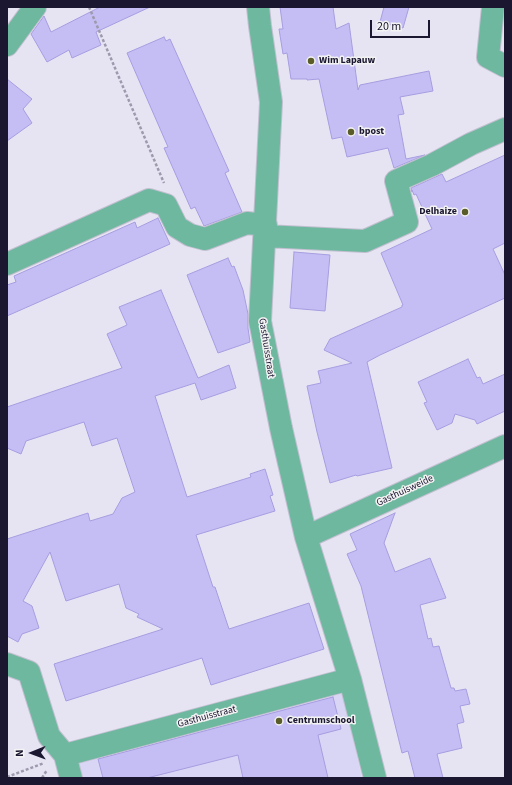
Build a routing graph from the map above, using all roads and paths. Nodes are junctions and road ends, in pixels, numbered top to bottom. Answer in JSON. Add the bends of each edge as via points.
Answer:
{"nodes":[{"id":1,"x":35,"y":7,"type":"edge"},
{"id":2,"x":89,"y":7,"type":"edge"},
{"id":3,"x":258,"y":7,"type":"edge"},
{"id":4,"x":493,"y":7,"type":"edge"},
{"id":5,"x":7,"y":45,"type":"edge"},
{"id":6,"x":505,"y":66,"type":"edge"},
{"id":7,"x":505,"y":129,"type":"edge"},
{"id":8,"x":166,"y":204,"type":"junction"},
{"id":9,"x":266,"y":230,"type":"junction"},
{"id":10,"x":7,"y":264,"type":"edge"},
{"id":11,"x":505,"y":446,"type":"edge"},
{"id":12,"x":306,"y":537,"type":"junction"},
{"id":13,"x":7,"y":664,"type":"edge"},
{"id":14,"x":350,"y":679,"type":"junction"},
{"id":15,"x":56,"y":759,"type":"junction"},
{"id":16,"x":7,"y":777,"type":"edge"},
{"id":17,"x":71,"y":778,"type":"edge"},
{"id":18,"x":375,"y":778,"type":"edge"}],
"edges":[{"from":1,"to":5,"type":"street"},
{"from":2,"to":8,"type":"path","via":[[164,183]]},
{"from":3,"to":9,"type":"street","name":"Gasthuisstraat","via":[[271,102]]},
{"from":4,"to":6,"type":"street","via":[[488,57]]},
{"from":7,"to":9,"type":"street","via":[[396,181],[407,222],[365,242]]},
{"from":8,"to":9,"type":"street","via":[[177,227],[190,235],[205,239],[247,223]]},
{"from":8,"to":10,"type":"street","via":[[149,200]]},
{"from":9,"to":12,"type":"street","name":"Gasthuisstraat","via":[[260,321]]},
{"from":11,"to":12,"type":"street","name":"Gasthuisweide"},
{"from":12,"to":14,"type":"street","name":"Gasthuisstraat"},
{"from":13,"to":15,"type":"street","via":[[29,672]]},
{"from":14,"to":15,"type":"street","name":"Gasthuisstraat"},
{"from":14,"to":18,"type":"street","name":"Gasthuisstraat"},
{"from":15,"to":16,"type":"path"},
{"from":15,"to":17,"type":"street"}]}
